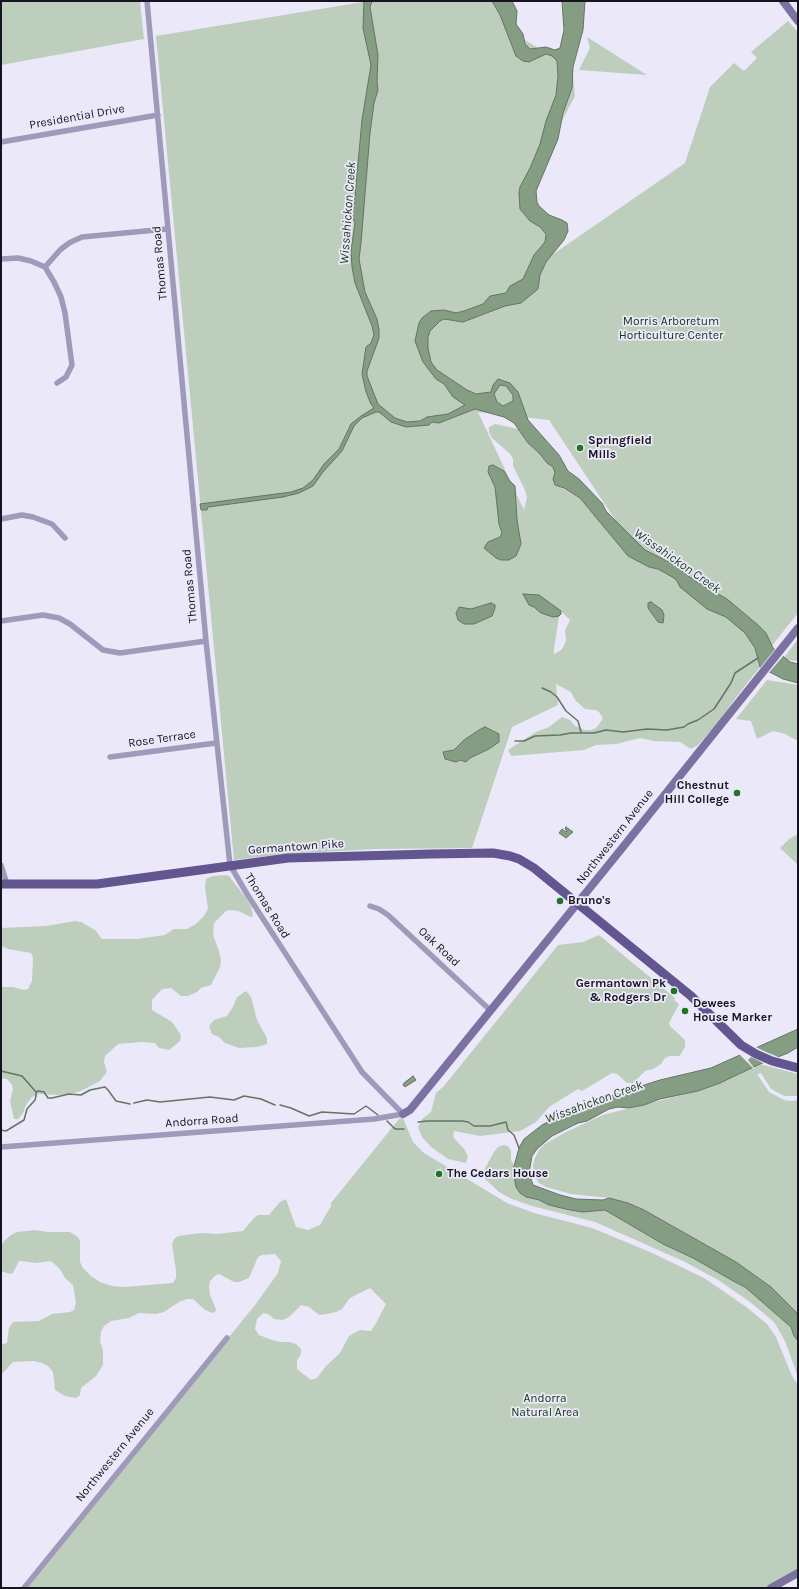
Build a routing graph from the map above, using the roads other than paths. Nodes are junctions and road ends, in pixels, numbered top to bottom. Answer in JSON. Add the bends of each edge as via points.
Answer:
{"nodes":[{"id":1,"x":147,"y":1,"type":"edge"},
{"id":2,"x":783,"y":1,"type":"edge"},
{"id":3,"x":798,"y":21,"type":"edge"},
{"id":4,"x":158,"y":115,"type":"junction"},
{"id":5,"x":1,"y":142,"type":"edge"},
{"id":6,"x":167,"y":228,"type":"junction"},
{"id":7,"x":1,"y":259,"type":"edge"},
{"id":8,"x":44,"y":267,"type":"junction"},
{"id":9,"x":57,"y":383,"type":"dead end"},
{"id":10,"x":1,"y":519,"type":"edge"},
{"id":11,"x":65,"y":538,"type":"dead end"},
{"id":12,"x":1,"y":620,"type":"edge"},
{"id":13,"x":798,"y":628,"type":"edge"},
{"id":14,"x":206,"y":641,"type":"junction"},
{"id":15,"x":216,"y":743,"type":"junction"},
{"id":16,"x":110,"y":757,"type":"dead end"},
{"id":17,"x":1,"y":865,"type":"edge"},
{"id":18,"x":230,"y":865,"type":"junction"},
{"id":19,"x":4,"y":884,"type":"edge"},
{"id":20,"x":578,"y":903,"type":"junction"},
{"id":21,"x":370,"y":906,"type":"dead end"},
{"id":22,"x":490,"y":1010,"type":"junction"},
{"id":23,"x":794,"y":1067,"type":"edge"},
{"id":24,"x":404,"y":1114,"type":"junction"},
{"id":25,"x":1,"y":1147,"type":"edge"},
{"id":26,"x":227,"y":1338,"type":"dead end"},
{"id":27,"x":798,"y":1573,"type":"edge"},
{"id":28,"x":24,"y":1588,"type":"edge"},
{"id":29,"x":771,"y":1588,"type":"edge"}],
"edges":[{"from":1,"to":4,"type":"street","name":"Thomas Road"},
{"from":2,"to":3,"type":"street"},
{"from":4,"to":5,"type":"street","name":"Presidential Drive"},
{"from":4,"to":6,"type":"street","name":"Thomas Road"},
{"from":6,"to":8,"type":"street","via":[[82,236],[60,250]]},
{"from":6,"to":14,"type":"street","name":"Thomas Road"},
{"from":7,"to":8,"type":"street","via":[[18,258]]},
{"from":8,"to":9,"type":"street","via":[[61,296],[72,365],[66,376]]},
{"from":10,"to":11,"type":"street","via":[[22,515],[33,517],[52,524]]},
{"from":12,"to":14,"type":"street","via":[[43,615],[59,618],[103,650],[120,653]]},
{"from":13,"to":20,"type":"street","name":"Northwestern Avenue"},
{"from":14,"to":15,"type":"street","name":"Thomas Road"},
{"from":15,"to":16,"type":"street","name":"Rose Terrace"},
{"from":15,"to":18,"type":"street","name":"Thomas Road"},
{"from":17,"to":19,"type":"street"},
{"from":18,"to":19,"type":"main road","name":"Germantown Pike","via":[[96,884]]},
{"from":18,"to":20,"type":"main road","name":"Germantown Pike","via":[[321,856],[504,854],[529,864]]},
{"from":18,"to":24,"type":"street","name":"Thomas Road","via":[[362,1072]]},
{"from":20,"to":22,"type":"street","name":"Northwestern Avenue"},
{"from":20,"to":23,"type":"main road","name":"Germantown Pike","via":[[691,996],[748,1049],[772,1061]]},
{"from":21,"to":22,"type":"street","name":"Oak Road","via":[[388,915]]},
{"from":22,"to":24,"type":"street","name":"Northwestern Avenue","via":[[410,1110]]},
{"from":24,"to":25,"type":"street","name":"Andorra Road","via":[[374,1119]]},
{"from":26,"to":28,"type":"street","name":"Northwestern Avenue"},
{"from":27,"to":29,"type":"street"}]}
